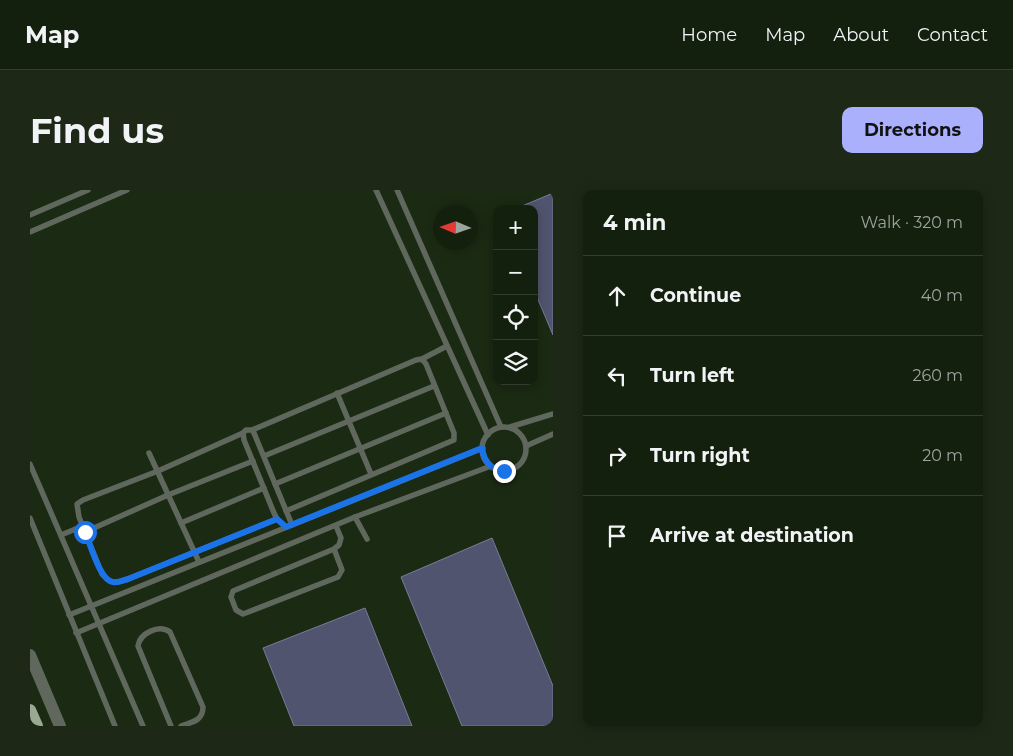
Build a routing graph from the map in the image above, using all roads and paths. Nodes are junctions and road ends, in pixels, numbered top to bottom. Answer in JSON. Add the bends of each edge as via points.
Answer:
{"nodes":[{"id":1,"x":88,"y":190,"type":"edge"},
{"id":2,"x":127,"y":190,"type":"edge"},
{"id":3,"x":376,"y":190,"type":"edge"},
{"id":4,"x":397,"y":190,"type":"edge"},
{"id":5,"x":30,"y":215,"type":"edge"},
{"id":6,"x":30,"y":232,"type":"edge"},
{"id":7,"x":447,"y":346,"type":"junction"},
{"id":8,"x":422,"y":359,"type":"junction"},
{"id":9,"x":434,"y":386,"type":"junction"},
{"id":10,"x":337,"y":393,"type":"junction"},
{"id":11,"x":446,"y":413,"type":"junction"},
{"id":12,"x":553,"y":414,"type":"edge"},
{"id":13,"x":348,"y":420,"type":"junction"},
{"id":14,"x":505,"y":428,"type":"junction"},
{"id":15,"x":252,"y":430,"type":"junction"},
{"id":16,"x":243,"y":433,"type":"junction"},
{"id":17,"x":553,"y":434,"type":"edge"},
{"id":18,"x":488,"y":435,"type":"junction"},
{"id":19,"x":526,"y":446,"type":"junction"},
{"id":20,"x":482,"y":448,"type":"junction"},
{"id":21,"x":360,"y":449,"type":"junction"},
{"id":22,"x":149,"y":453,"type":"dead end"},
{"id":23,"x":264,"y":456,"type":"junction"},
{"id":24,"x":253,"y":461,"type":"junction"},
{"id":25,"x":30,"y":464,"type":"edge"},
{"id":26,"x":491,"y":466,"type":"junction"},
{"id":27,"x":158,"y":471,"type":"junction"},
{"id":28,"x":370,"y":474,"type":"junction"},
{"id":29,"x":275,"y":484,"type":"junction"},
{"id":30,"x":264,"y":488,"type":"junction"},
{"id":31,"x":168,"y":495,"type":"junction"},
{"id":32,"x":286,"y":511,"type":"junction"},
{"id":33,"x":355,"y":517,"type":"junction"},
{"id":34,"x":30,"y":518,"type":"edge"},
{"id":35,"x":277,"y":519,"type":"junction"},
{"id":36,"x":181,"y":523,"type":"junction"},
{"id":37,"x":289,"y":526,"type":"junction"},
{"id":38,"x":336,"y":526,"type":"junction"},
{"id":39,"x":84,"y":529,"type":"junction"},
{"id":40,"x":61,"y":535,"type":"junction"},
{"id":41,"x":367,"y":540,"type":"dead end"},
{"id":42,"x":334,"y":549,"type":"junction"},
{"id":43,"x":194,"y":551,"type":"junction"},
{"id":44,"x":199,"y":562,"type":"junction"},
{"id":45,"x":91,"y":606,"type":"junction"},
{"id":46,"x":69,"y":615,"type":"junction"},
{"id":47,"x":100,"y":624,"type":"junction"},
{"id":48,"x":76,"y":633,"type":"junction"},
{"id":49,"x":30,"y":655,"type":"edge"},
{"id":50,"x":34,"y":668,"type":"edge"},
{"id":51,"x":30,"y":710,"type":"edge"},
{"id":52,"x":37,"y":726,"type":"edge"},
{"id":53,"x":60,"y":726,"type":"edge"},
{"id":54,"x":115,"y":726,"type":"edge"},
{"id":55,"x":143,"y":726,"type":"edge"},
{"id":56,"x":171,"y":726,"type":"edge"},
{"id":57,"x":181,"y":726,"type":"edge"}],
"edges":[{"from":1,"to":5,"type":"lane"},
{"from":2,"to":6,"type":"lane"},
{"from":3,"to":7,"type":"lane"},
{"from":4,"to":14,"type":"lane"},
{"from":7,"to":8,"type":"lane"},
{"from":7,"to":18,"type":"lane"},
{"from":8,"to":9,"type":"lane"},
{"from":8,"to":10,"type":"lane"},
{"from":9,"to":11,"type":"lane"},
{"from":9,"to":13,"type":"lane"},
{"from":10,"to":13,"type":"lane"},
{"from":10,"to":15,"type":"lane"},
{"from":11,"to":21,"type":"lane"},
{"from":11,"to":28,"type":"lane","via":[[455,436],[452,442]]},
{"from":12,"to":14,"type":"lane"},
{"from":13,"to":21,"type":"lane"},
{"from":13,"to":23,"type":"lane"},
{"from":14,"to":18,"type":"lane"},
{"from":14,"to":19,"type":"lane","via":[[520,434]]},
{"from":15,"to":16,"type":"lane"},
{"from":15,"to":23,"type":"lane"},
{"from":16,"to":24,"type":"lane"},
{"from":16,"to":27,"type":"lane"},
{"from":17,"to":19,"type":"lane"},
{"from":18,"to":20,"type":"lane"},
{"from":19,"to":26,"type":"lane","via":[[523,460],[512,470]]},
{"from":20,"to":26,"type":"lane"},
{"from":20,"to":37,"type":"lane"},
{"from":21,"to":28,"type":"lane"},
{"from":21,"to":29,"type":"lane"},
{"from":22,"to":27,"type":"lane"},
{"from":23,"to":29,"type":"lane"},
{"from":24,"to":30,"type":"lane"},
{"from":24,"to":31,"type":"lane"},
{"from":25,"to":40,"type":"lane"},
{"from":26,"to":33,"type":"lane"},
{"from":27,"to":31,"type":"lane"},
{"from":27,"to":39,"type":"lane","via":[[77,504]]},
{"from":28,"to":32,"type":"lane"},
{"from":29,"to":32,"type":"lane"},
{"from":30,"to":35,"type":"lane"},
{"from":30,"to":36,"type":"lane"},
{"from":31,"to":36,"type":"lane"},
{"from":31,"to":39,"type":"lane"},
{"from":32,"to":37,"type":"lane"},
{"from":33,"to":38,"type":"lane"},
{"from":33,"to":41,"type":"lane"},
{"from":34,"to":46,"type":"lane"},
{"from":35,"to":37,"type":"lane"},
{"from":35,"to":43,"type":"lane"},
{"from":36,"to":43,"type":"lane"},
{"from":37,"to":44,"type":"lane"},
{"from":38,"to":42,"type":"lane","via":[[341,542]]},
{"from":38,"to":47,"type":"lane"},
{"from":39,"to":40,"type":"lane"},
{"from":39,"to":43,"type":"lane","via":[[102,574],[114,583]]},
{"from":40,"to":45,"type":"lane"},
{"from":42,"to":42,"type":"lane","via":[[233,591],[231,597],[236,610],[243,614],[338,577],[342,570]]},
{"from":43,"to":44,"type":"lane"},
{"from":44,"to":45,"type":"lane"},
{"from":45,"to":46,"type":"lane"},
{"from":45,"to":47,"type":"lane"},
{"from":46,"to":48,"type":"lane"},
{"from":47,"to":48,"type":"lane"},
{"from":47,"to":55,"type":"lane"},
{"from":48,"to":54,"type":"lane"},
{"from":49,"to":50,"type":"street"},
{"from":50,"to":53,"type":"street"},
{"from":51,"to":52,"type":"main road"},
{"from":56,"to":57,"type":"lane","via":[[138,646],[143,635],[158,629],[170,632],[203,708],[199,719]]}]}
